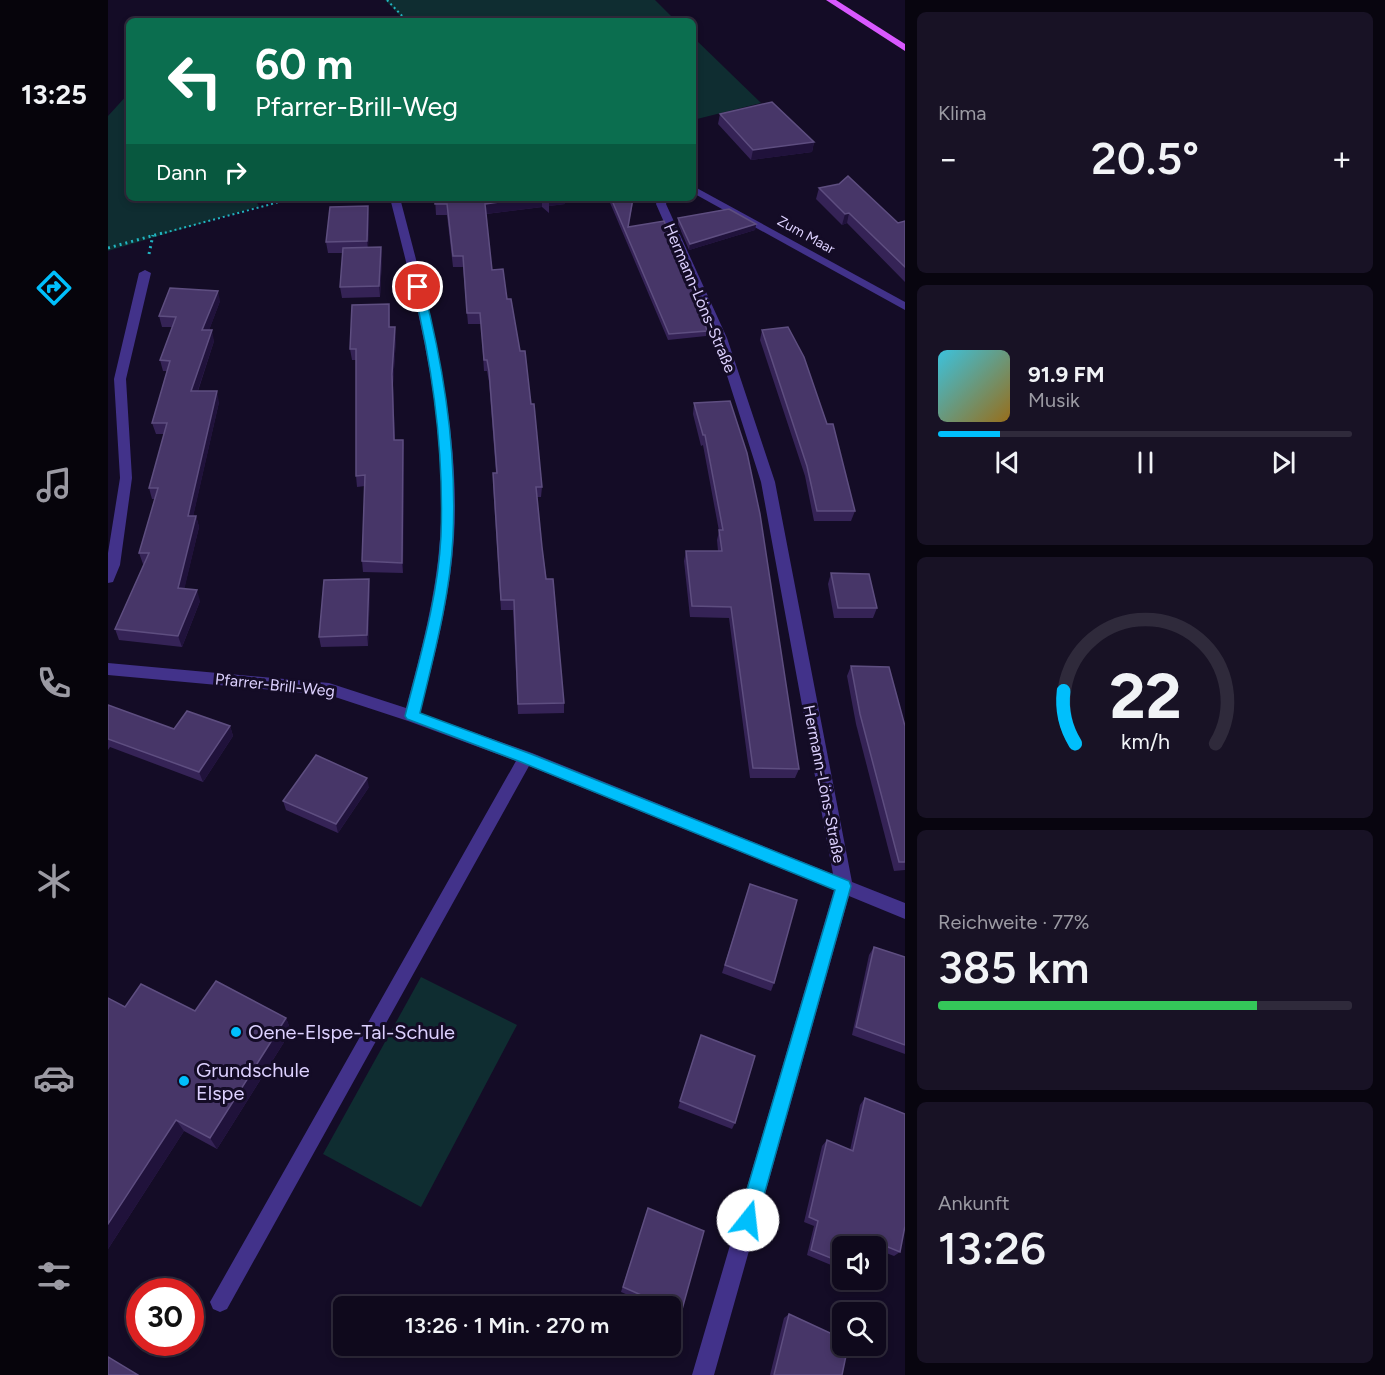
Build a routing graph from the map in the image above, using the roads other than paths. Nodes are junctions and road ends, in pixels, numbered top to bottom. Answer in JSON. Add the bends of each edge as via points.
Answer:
{"nodes":[{"id":1,"x":830,"y":0,"type":"edge"},
{"id":2,"x":905,"y":48,"type":"edge"},
{"id":3,"x":696,"y":191,"type":"edge"},
{"id":4,"x":396,"y":201,"type":"edge"},
{"id":5,"x":662,"y":201,"type":"edge"},
{"id":6,"x":145,"y":273,"type":"dead end"},
{"id":7,"x":905,"y":307,"type":"edge"},
{"id":8,"x":108,"y":578,"type":"edge"},
{"id":9,"x":108,"y":669,"type":"edge"},
{"id":10,"x":412,"y":716,"type":"junction"},
{"id":11,"x":526,"y":758,"type":"junction"},
{"id":12,"x":843,"y":886,"type":"junction"},
{"id":13,"x":905,"y":911,"type":"edge"},
{"id":14,"x":220,"y":1302,"type":"dead end"},
{"id":15,"x":703,"y":1375,"type":"edge"}],
"edges":[{"from":1,"to":2,"type":"main road"},
{"from":3,"to":7,"type":"street","name":"Zum Maar"},
{"from":4,"to":10,"type":"street","via":[[429,331],[446,451],[447,538],[436,620]]},
{"from":5,"to":12,"type":"street","name":"Hermann-Löns-Straße","via":[[721,338],[768,482]]},
{"from":6,"to":8,"type":"street","via":[[120,379],[126,478]]},
{"from":9,"to":10,"type":"street","name":"Pfarrer-Brill-Weg","via":[[329,689]]},
{"from":10,"to":11,"type":"street","name":"Pfarrer-Brill-Weg"},
{"from":11,"to":12,"type":"street","name":"Pfarrer-Brill-Weg"},
{"from":11,"to":14,"type":"street"},
{"from":12,"to":13,"type":"street","name":"Pfarrer-Brill-Weg"},
{"from":12,"to":15,"type":"street","name":"Hermann-Löns-Straße"}]}
